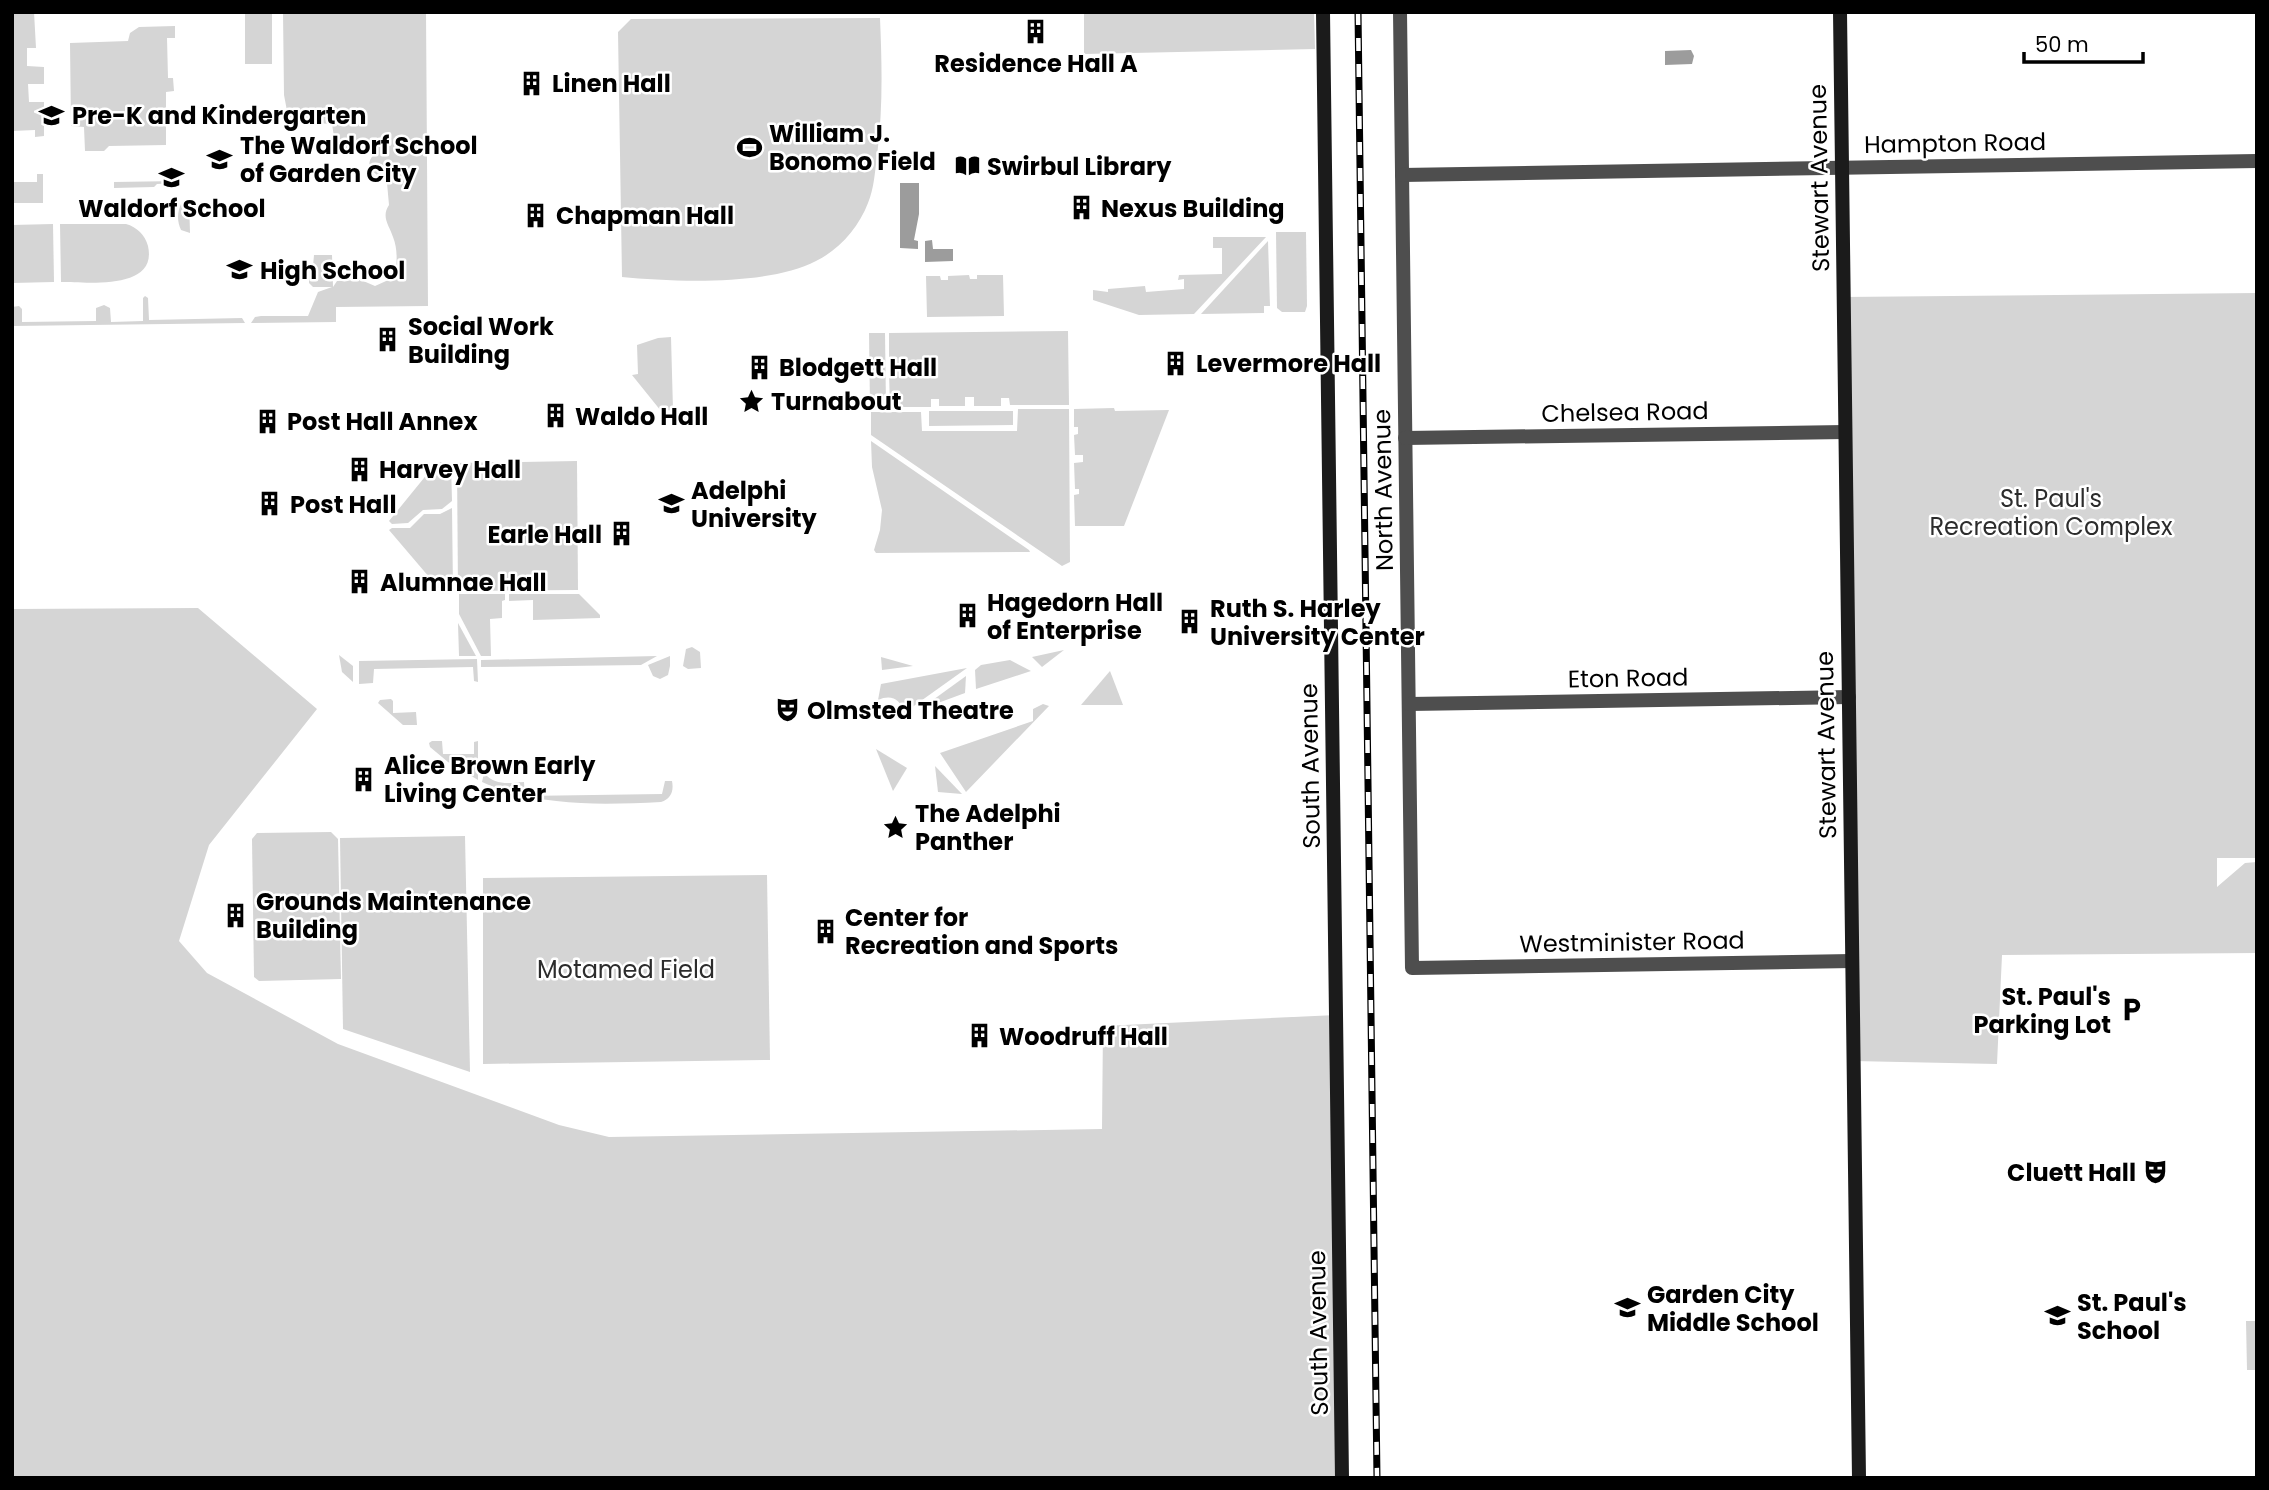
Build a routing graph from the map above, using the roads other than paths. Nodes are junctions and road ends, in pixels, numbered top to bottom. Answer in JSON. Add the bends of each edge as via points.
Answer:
{"nodes":[{"id":1,"x":1323,"y":12,"type":"edge"},
{"id":2,"x":1400,"y":12,"type":"edge"},
{"id":3,"x":1840,"y":12,"type":"edge"},
{"id":4,"x":2257,"y":160,"type":"edge"},
{"id":5,"x":1842,"y":167,"type":"junction"},
{"id":6,"x":1402,"y":175,"type":"junction"},
{"id":7,"x":1845,"y":432,"type":"junction"},
{"id":8,"x":1405,"y":438,"type":"junction"},
{"id":9,"x":1849,"y":697,"type":"junction"},
{"id":10,"x":1409,"y":704,"type":"junction"},
{"id":11,"x":1852,"y":961,"type":"junction"},
{"id":12,"x":1412,"y":968,"type":"joint"},
{"id":13,"x":1342,"y":1478,"type":"edge"},
{"id":14,"x":1859,"y":1478,"type":"edge"}],
"edges":[{"from":1,"to":13,"type":"main road","name":"South Avenue"},
{"from":2,"to":6,"type":"street","name":"North Avenue"},
{"from":3,"to":5,"type":"main road","name":"Stewart Avenue"},
{"from":4,"to":5,"type":"street","name":"Hampton Road"},
{"from":5,"to":6,"type":"street","name":"Hampton Road"},
{"from":5,"to":7,"type":"main road","name":"Stewart Avenue"},
{"from":6,"to":8,"type":"street","name":"North Avenue"},
{"from":7,"to":8,"type":"street","name":"Chelsea Road"},
{"from":7,"to":9,"type":"main road","name":"Stewart Avenue"},
{"from":8,"to":10,"type":"street","name":"North Avenue"},
{"from":9,"to":10,"type":"street","name":"Eton Road"},
{"from":9,"to":11,"type":"main road","name":"Stewart Avenue"},
{"from":10,"to":12,"type":"street","name":"North Avenue"},
{"from":11,"to":12,"type":"street","name":"Westminister Road"},
{"from":11,"to":14,"type":"main road","name":"Stewart Avenue"}]}
